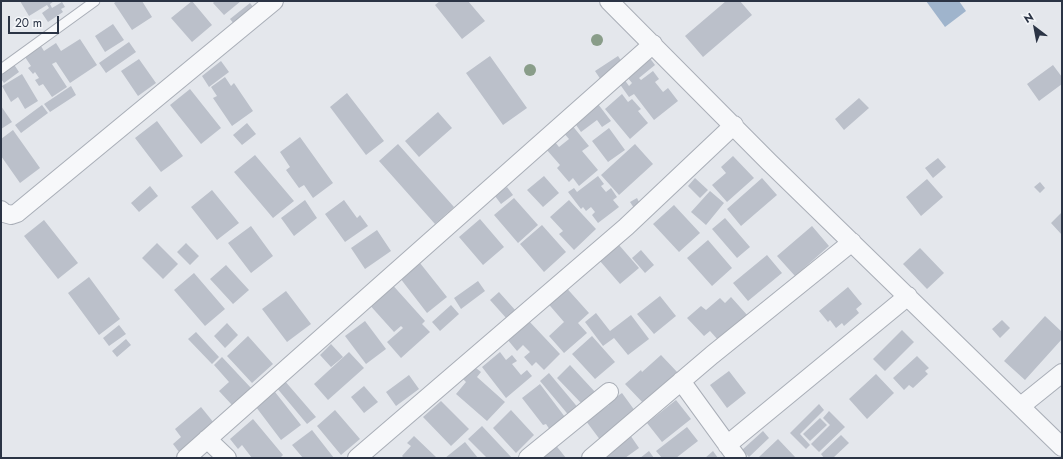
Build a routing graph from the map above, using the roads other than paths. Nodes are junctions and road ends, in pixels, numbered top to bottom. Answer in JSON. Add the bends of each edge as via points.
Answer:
{"nodes":[{"id":1,"x":95,"y":1,"type":"edge"},
{"id":2,"x":274,"y":1,"type":"edge"},
{"id":3,"x":609,"y":1,"type":"edge"},
{"id":4,"x":653,"y":44,"type":"junction"},
{"id":5,"x":1,"y":70,"type":"edge"},
{"id":6,"x":734,"y":125,"type":"junction"},
{"id":7,"x":1,"y":210,"type":"edge"},
{"id":8,"x":852,"y":242,"type":"junction"},
{"id":9,"x":908,"y":296,"type":"junction"},
{"id":10,"x":1062,"y":373,"type":"edge"},
{"id":11,"x":682,"y":381,"type":"junction"},
{"id":12,"x":609,"y":392,"type":"dead end"},
{"id":13,"x":1021,"y":406,"type":"junction"},
{"id":14,"x":207,"y":439,"type":"junction"},
{"id":15,"x":1062,"y":447,"type":"edge"},
{"id":16,"x":732,"y":451,"type":"edge"},
{"id":17,"x":186,"y":458,"type":"edge"},
{"id":18,"x":227,"y":458,"type":"edge"},
{"id":19,"x":357,"y":458,"type":"edge"},
{"id":20,"x":528,"y":458,"type":"edge"},
{"id":21,"x":591,"y":458,"type":"edge"}],
"edges":[{"from":1,"to":5,"type":"lane"},
{"from":2,"to":7,"type":"street","via":[[17,213],[11,215]]},
{"from":3,"to":4,"type":"street"},
{"from":4,"to":6,"type":"street"},
{"from":4,"to":14,"type":"street"},
{"from":6,"to":8,"type":"street"},
{"from":6,"to":19,"type":"street","via":[[626,227]]},
{"from":8,"to":9,"type":"street"},
{"from":8,"to":11,"type":"street"},
{"from":9,"to":13,"type":"street"},
{"from":9,"to":16,"type":"street"},
{"from":10,"to":13,"type":"street"},
{"from":11,"to":16,"type":"street"},
{"from":11,"to":21,"type":"street"},
{"from":12,"to":20,"type":"street"},
{"from":13,"to":15,"type":"street"},
{"from":14,"to":17,"type":"street"},
{"from":14,"to":18,"type":"street"}]}
